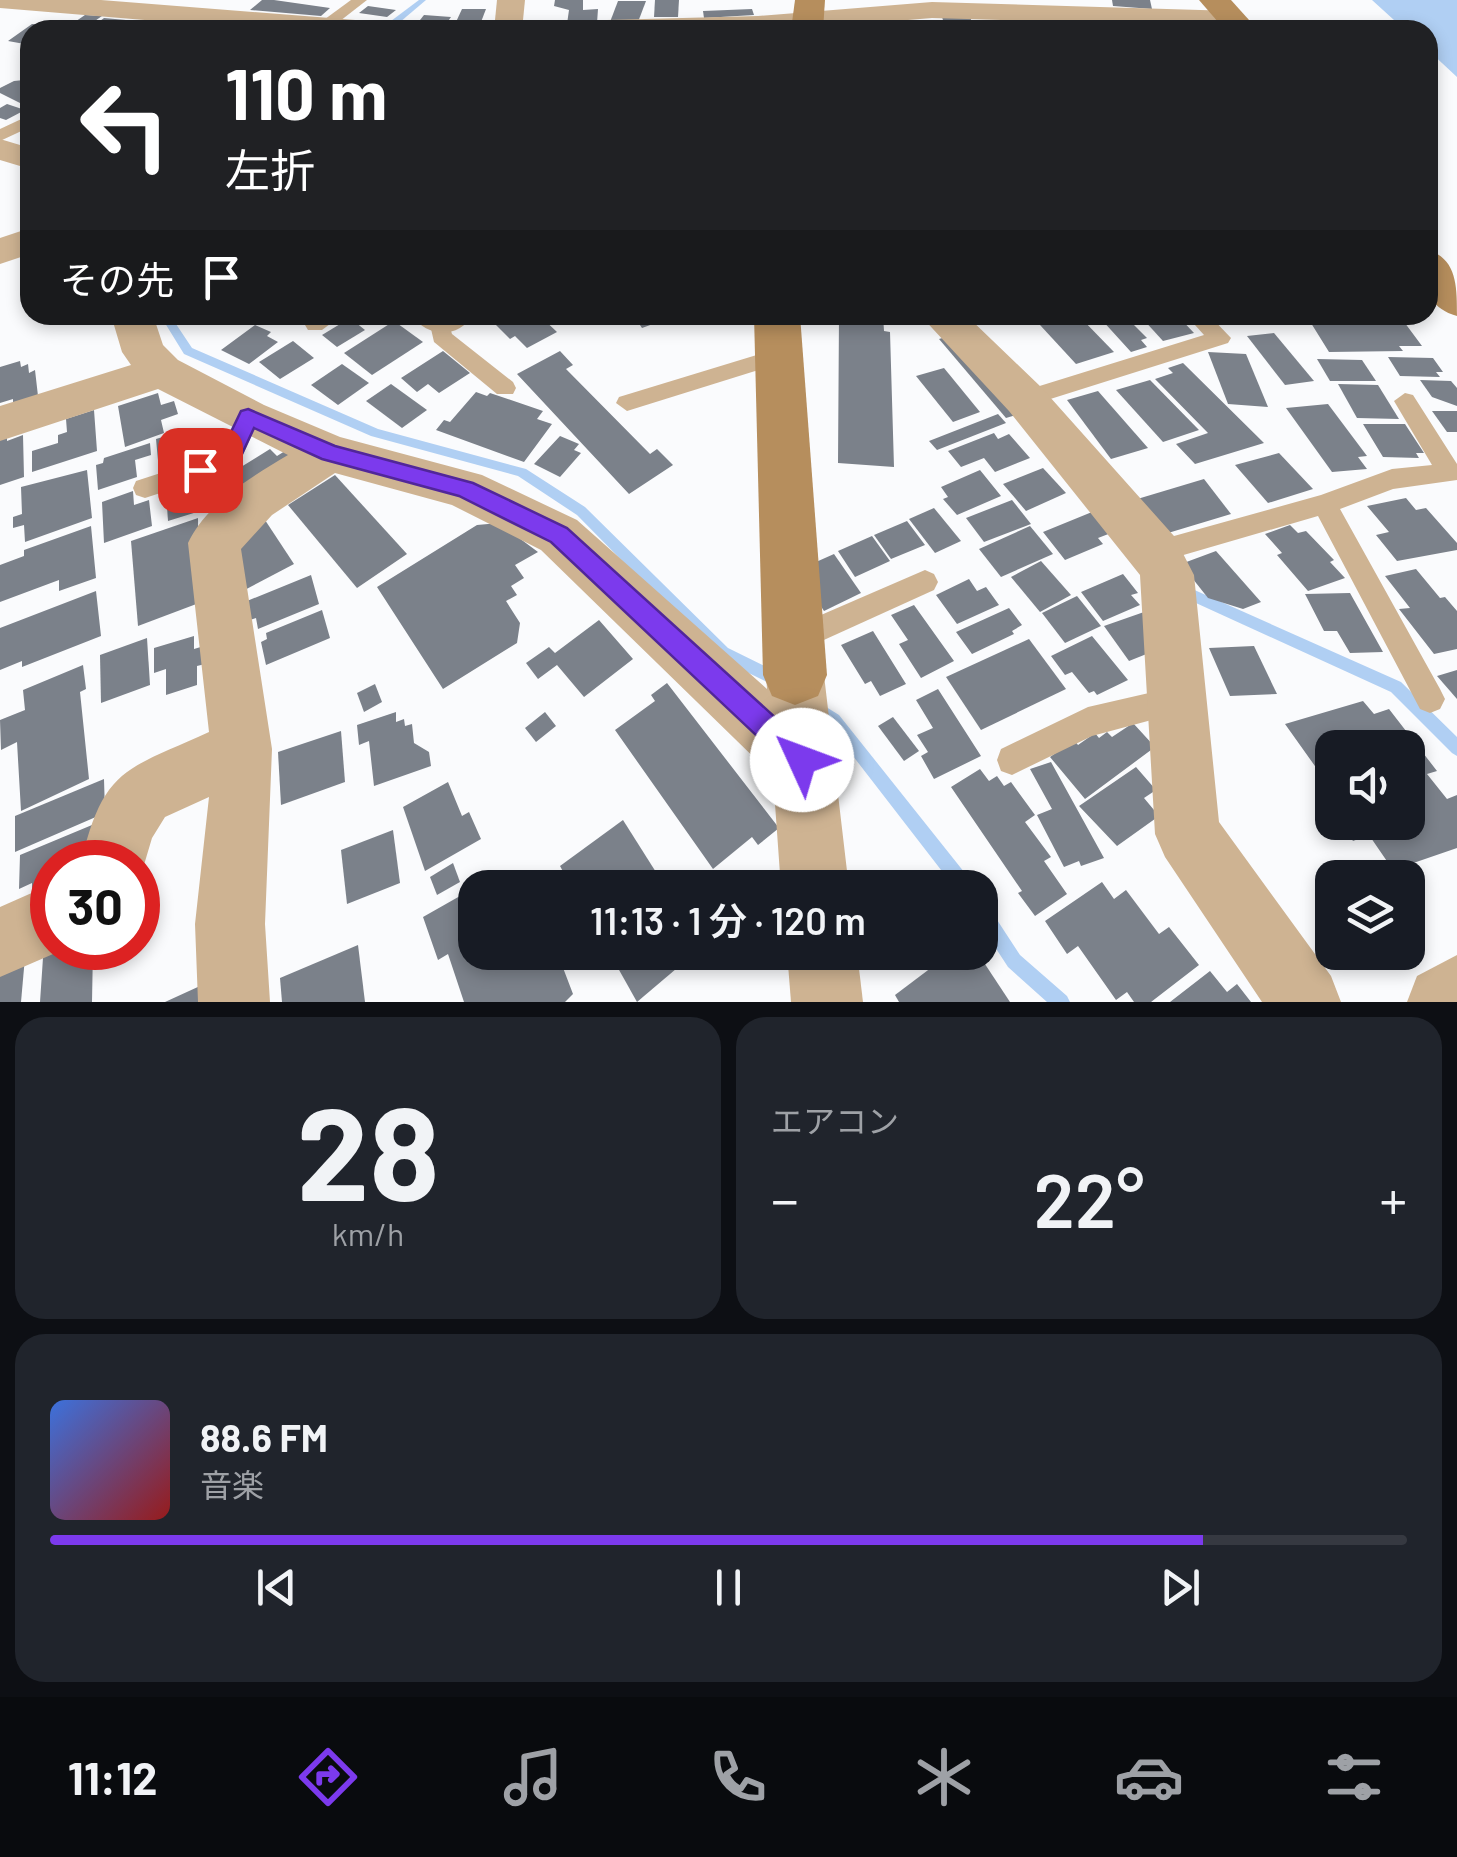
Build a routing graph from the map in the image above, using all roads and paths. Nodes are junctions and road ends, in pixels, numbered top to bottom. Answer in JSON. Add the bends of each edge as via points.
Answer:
{"nodes":[{"id":1,"x":0,"y":0,"type":"edge"},
{"id":2,"x":250,"y":0,"type":"edge"},
{"id":3,"x":360,"y":0,"type":"edge"},
{"id":4,"x":933,"y":5,"type":"edge"},
{"id":5,"x":1230,"y":16,"type":"edge"},
{"id":6,"x":228,"y":17,"type":"junction"},
{"id":7,"x":808,"y":17,"type":"edge"},
{"id":8,"x":265,"y":20,"type":"edge"},
{"id":9,"x":333,"y":20,"type":"edge"},
{"id":10,"x":753,"y":20,"type":"edge"},
{"id":11,"x":834,"y":20,"type":"edge"},
{"id":12,"x":872,"y":20,"type":"edge"},
{"id":13,"x":1127,"y":20,"type":"edge"},
{"id":14,"x":1193,"y":20,"type":"edge"},
{"id":15,"x":1438,"y":276,"type":"edge"},
{"id":16,"x":1457,"y":300,"type":"edge"},
{"id":17,"x":143,"y":325,"type":"edge"},
{"id":18,"x":441,"y":325,"type":"edge"},
{"id":19,"x":950,"y":325,"type":"edge"},
{"id":20,"x":1206,"y":325,"type":"edge"},
{"id":21,"x":777,"y":336,"type":"edge"},
{"id":22,"x":162,"y":371,"type":"junction"},
{"id":23,"x":505,"y":388,"type":"dead end"},
{"id":24,"x":1025,"y":398,"type":"junction"},
{"id":25,"x":1405,"y":401,"type":"dead end"},
{"id":26,"x":627,"y":403,"type":"dead end"},
{"id":27,"x":248,"y":416,"type":"junction"},
{"id":28,"x":0,"y":424,"type":"edge"},
{"id":29,"x":330,"y":453,"type":"junction"},
{"id":30,"x":145,"y":488,"type":"dead end"},
{"id":31,"x":1324,"y":504,"type":"junction"},
{"id":32,"x":1156,"y":552,"type":"junction"},
{"id":33,"x":925,"y":582,"type":"dead end"},
{"id":34,"x":797,"y":697,"type":"junction"},
{"id":35,"x":1430,"y":698,"type":"dead end"},
{"id":36,"x":1174,"y":700,"type":"junction"},
{"id":37,"x":241,"y":749,"type":"junction"},
{"id":38,"x":1012,"y":760,"type":"dead end"},
{"id":39,"x":119,"y":840,"type":"edge"},
{"id":40,"x":813,"y":870,"type":"edge"},
{"id":41,"x":30,"y":929,"type":"edge"},
{"id":42,"x":0,"y":942,"type":"edge"},
{"id":43,"x":824,"y":970,"type":"edge"},
{"id":44,"x":1457,"y":991,"type":"edge"},
{"id":45,"x":234,"y":1002,"type":"edge"},
{"id":46,"x":827,"y":1002,"type":"edge"},
{"id":47,"x":1305,"y":1002,"type":"edge"},
{"id":48,"x":1443,"y":1002,"type":"edge"}],
"edges":[{"from":1,"to":6,"type":"street"},
{"from":2,"to":6,"type":"street"},
{"from":3,"to":9,"type":"lane"},
{"from":4,"to":12,"type":"street"},
{"from":4,"to":13,"type":"street"},
{"from":5,"to":14,"type":"street"},
{"from":6,"to":8,"type":"street"},
{"from":7,"to":10,"type":"street"},
{"from":7,"to":11,"type":"street"},
{"from":15,"to":16,"type":"street"},
{"from":17,"to":22,"type":"street","via":[[144,352]]},
{"from":18,"to":23,"type":"lane","via":[[442,337]]},
{"from":19,"to":24,"type":"street"},
{"from":20,"to":24,"type":"lane","via":[[1220,338]]},
{"from":21,"to":26,"type":"lane"},
{"from":21,"to":34,"type":"street"},
{"from":22,"to":27,"type":"street"},
{"from":22,"to":28,"type":"street"},
{"from":24,"to":32,"type":"street"},
{"from":25,"to":31,"type":"lane","via":[[1450,473],[1392,479]]},
{"from":27,"to":29,"type":"street"},
{"from":27,"to":30,"type":"lane","via":[[228,461]]},
{"from":29,"to":34,"type":"street","via":[[465,489],[559,535]]},
{"from":29,"to":37,"type":"street","via":[[254,501],[214,543]]},
{"from":31,"to":32,"type":"lane"},
{"from":31,"to":35,"type":"lane"},
{"from":32,"to":36,"type":"street","via":[[1167,575]]},
{"from":33,"to":34,"type":"lane"},
{"from":34,"to":40,"type":"street"},
{"from":36,"to":38,"type":"lane","via":[[1088,722]]},
{"from":36,"to":47,"type":"street","via":[[1188,834]]},
{"from":37,"to":39,"type":"street","via":[[143,795]]},
{"from":37,"to":45,"type":"street","via":[[230,924]]},
{"from":41,"to":42,"type":"street"},
{"from":43,"to":46,"type":"street"},
{"from":44,"to":48,"type":"street"}]}
